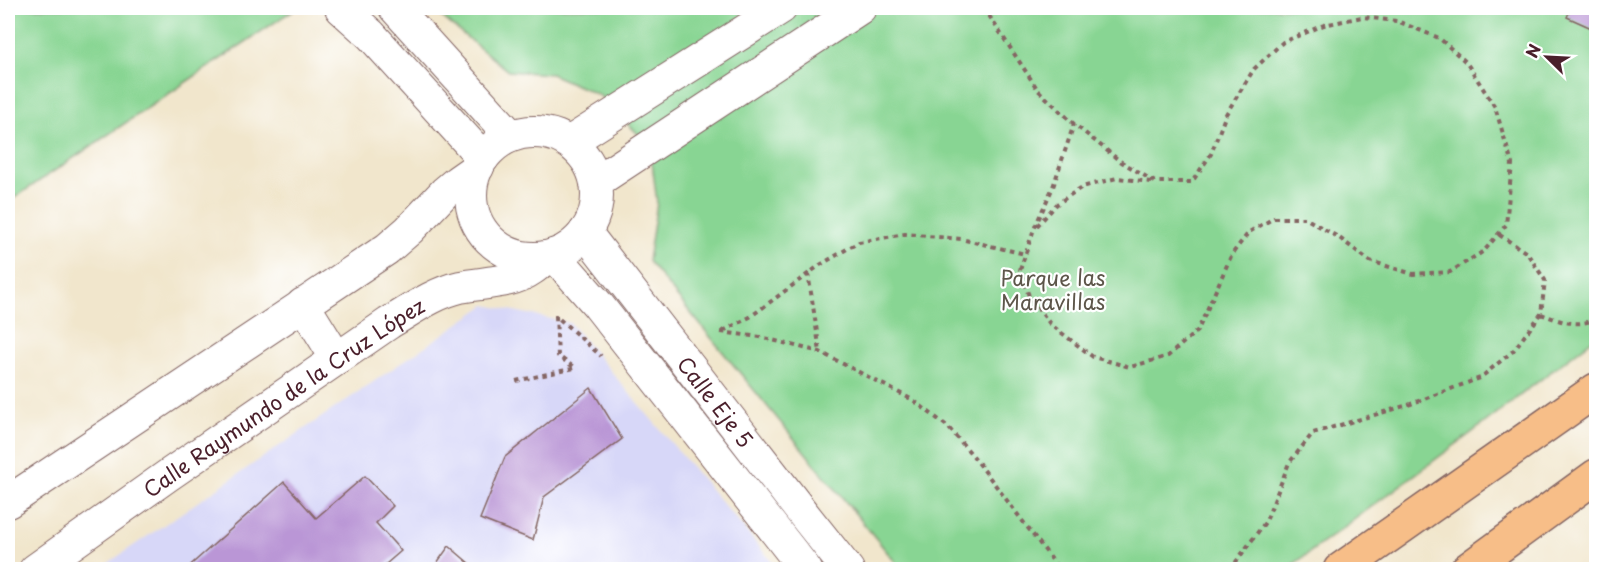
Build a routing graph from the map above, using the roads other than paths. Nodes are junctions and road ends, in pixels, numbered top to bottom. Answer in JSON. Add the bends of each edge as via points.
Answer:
{"nodes":[{"id":1,"x":341,"y":8,"type":"edge"},
{"id":2,"x":395,"y":8,"type":"edge"},
{"id":3,"x":781,"y":8,"type":"edge"},
{"id":4,"x":860,"y":8,"type":"edge"},
{"id":5,"x":511,"y":136,"type":"junction"},
{"id":6,"x":570,"y":142,"type":"junction"},
{"id":7,"x":480,"y":163,"type":"junction"},
{"id":8,"x":596,"y":182,"type":"junction"},
{"id":9,"x":585,"y":232,"type":"junction"},
{"id":10,"x":550,"y":256,"type":"junction"},
{"id":11,"x":303,"y":303,"type":"junction"},
{"id":12,"x":337,"y":359,"type":"junction"},
{"id":13,"x":1596,"y":390,"type":"edge"},
{"id":14,"x":1596,"y":476,"type":"edge"},
{"id":15,"x":8,"y":502,"type":"edge"},
{"id":16,"x":35,"y":570,"type":"edge"},
{"id":17,"x":806,"y":570,"type":"edge"},
{"id":18,"x":848,"y":570,"type":"edge"},
{"id":19,"x":1340,"y":570,"type":"edge"},
{"id":20,"x":1467,"y":570,"type":"edge"}],
"edges":[{"from":1,"to":7,"type":"street","via":[[371,35]]},
{"from":2,"to":5,"type":"street"},
{"from":3,"to":6,"type":"street"},
{"from":4,"to":8,"type":"street"},
{"from":5,"to":6,"type":"street","via":[[551,134]]},
{"from":5,"to":7,"type":"street","via":[[495,145]]},
{"from":6,"to":8,"type":"street","via":[[591,166]]},
{"from":7,"to":10,"type":"street","via":[[472,186],[472,206],[478,225],[507,252],[526,258]]},
{"from":7,"to":11,"type":"street","via":[[387,249]]},
{"from":8,"to":9,"type":"street","via":[[594,217]]},
{"from":9,"to":10,"type":"street","via":[[572,246]]},
{"from":9,"to":18,"type":"street","name":"Calle Eje 5"},
{"from":10,"to":12,"type":"street","name":"Calle Raymundo de la Cruz López","via":[[521,276],[458,288],[423,302]]},
{"from":10,"to":17,"type":"street","name":"Calle Eje 5","via":[[605,315]]},
{"from":11,"to":12,"type":"street"},
{"from":11,"to":15,"type":"street"},
{"from":12,"to":16,"type":"street","name":"Calle Raymundo de la Cruz López"},
{"from":13,"to":19,"type":"main road"},
{"from":14,"to":20,"type":"main road"}]}
